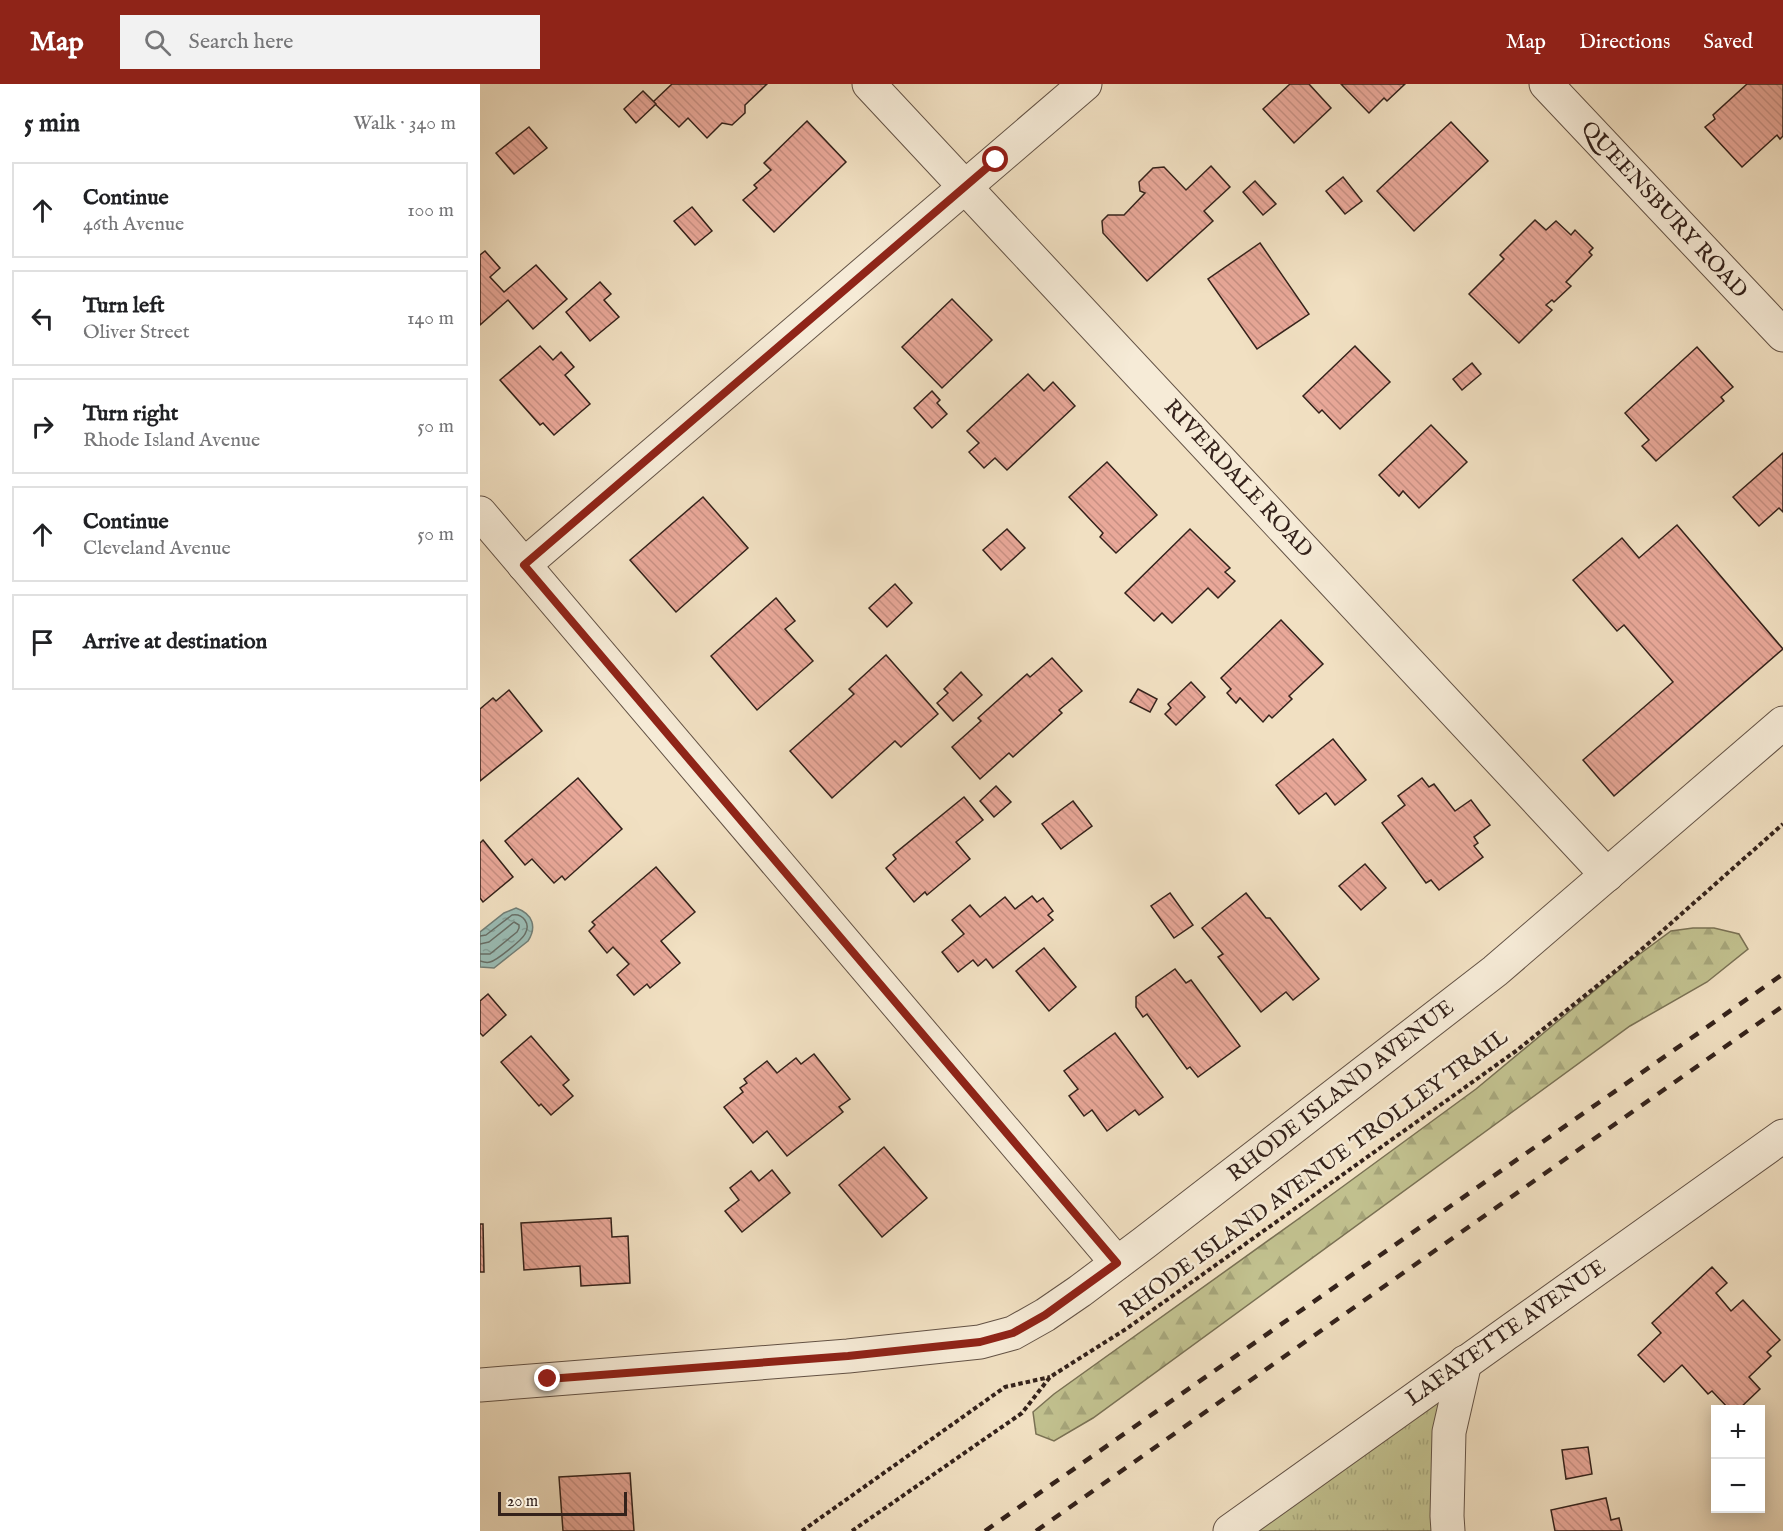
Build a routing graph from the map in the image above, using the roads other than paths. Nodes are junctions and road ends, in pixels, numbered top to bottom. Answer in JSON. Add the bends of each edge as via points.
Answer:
{"nodes":[{"id":1,"x":869,"y":84,"type":"edge"},
{"id":2,"x":1085,"y":84,"type":"edge"},
{"id":3,"x":1546,"y":84,"type":"edge"},
{"id":4,"x":965,"y":187,"type":"junction"},
{"id":5,"x":1783,"y":335,"type":"edge"},
{"id":6,"x":480,"y":513,"type":"edge"},
{"id":7,"x":524,"y":565,"type":"junction"},
{"id":8,"x":1783,"y":723,"type":"edge"},
{"id":9,"x":1607,"y":875,"type":"junction"},
{"id":10,"x":1783,"y":1136,"type":"edge"},
{"id":11,"x":1117,"y":1263,"type":"junction"},
{"id":12,"x":1465,"y":1362,"type":"junction"},
{"id":13,"x":480,"y":1384,"type":"edge"},
{"id":14,"x":1230,"y":1531,"type":"edge"},
{"id":15,"x":1448,"y":1531,"type":"edge"}],
"edges":[{"from":1,"to":4,"type":"street","name":"RIVERDALE ROAD"},
{"from":2,"to":4,"type":"street"},
{"from":3,"to":5,"type":"street","name":"QUEENSBURY ROAD"},
{"from":4,"to":7,"type":"street"},
{"from":4,"to":9,"type":"street","name":"RIVERDALE ROAD"},
{"from":6,"to":7,"type":"street"},
{"from":7,"to":11,"type":"street"},
{"from":8,"to":9,"type":"street","name":"RHODE ISLAND AVENUE"},
{"from":9,"to":11,"type":"street","name":"RHODE ISLAND AVENUE","via":[[1495,971]]},
{"from":10,"to":12,"type":"street","name":"LAFAYETTE AVENUE"},
{"from":11,"to":13,"type":"street","name":"RHODE ISLAND AVENUE","via":[[1045,1315],[1013,1333],[980,1342]]},
{"from":12,"to":14,"type":"street","name":"LAFAYETTE AVENUE"},
{"from":12,"to":15,"type":"street","via":[[1449,1432]]}]}
